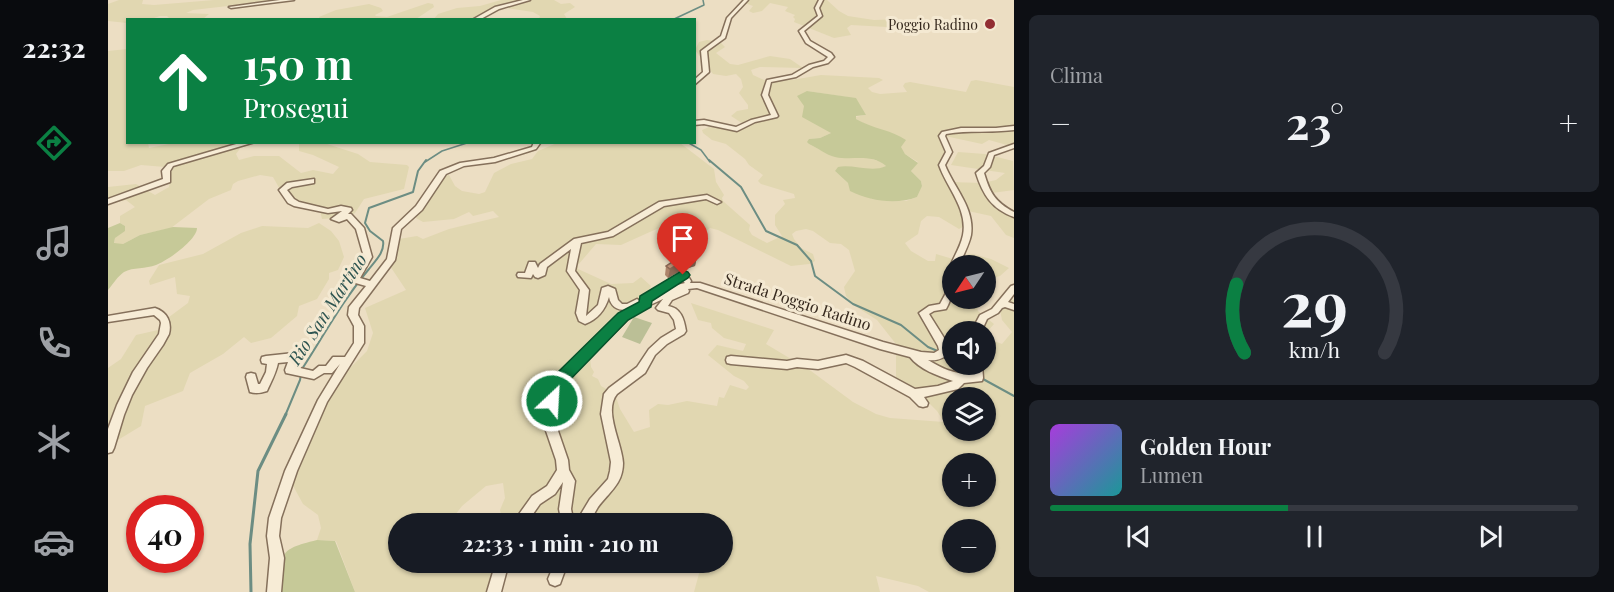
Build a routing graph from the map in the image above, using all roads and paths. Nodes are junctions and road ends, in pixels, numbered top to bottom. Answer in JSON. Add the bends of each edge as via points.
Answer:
{"nodes":[{"id":1,"x":292,"y":0,"type":"edge"},
{"id":2,"x":528,"y":0,"type":"edge"},
{"id":3,"x":746,"y":0,"type":"edge"},
{"id":4,"x":821,"y":0,"type":"edge"},
{"id":5,"x":231,"y":7,"type":"dead end"},
{"id":6,"x":478,"y":18,"type":"edge"},
{"id":7,"x":696,"y":80,"type":"edge"},
{"id":8,"x":696,"y":123,"type":"edge"},
{"id":9,"x":1014,"y":128,"type":"edge"},
{"id":10,"x":245,"y":144,"type":"edge"},
{"id":11,"x":537,"y":144,"type":"edge"},
{"id":12,"x":1014,"y":146,"type":"edge"},
{"id":13,"x":311,"y":181,"type":"dead end"},
{"id":14,"x":108,"y":202,"type":"edge"},
{"id":15,"x":717,"y":202,"type":"dead end"},
{"id":16,"x":1014,"y":215,"type":"edge"},
{"id":17,"x":577,"y":241,"type":"junction"},
{"id":18,"x":959,"y":255,"type":"edge"},
{"id":19,"x":521,"y":275,"type":"dead end"},
{"id":20,"x":363,"y":283,"type":"junction"},
{"id":21,"x":683,"y":284,"type":"junction"},
{"id":22,"x":1014,"y":288,"type":"edge"},
{"id":23,"x":645,"y":301,"type":"junction"},
{"id":24,"x":999,"y":306,"type":"junction"},
{"id":25,"x":942,"y":307,"type":"edge"},
{"id":26,"x":1014,"y":307,"type":"edge"},
{"id":27,"x":108,"y":319,"type":"edge"},
{"id":28,"x":981,"y":321,"type":"edge"},
{"id":29,"x":902,"y":351,"type":"junction"},
{"id":30,"x":350,"y":359,"type":"junction"},
{"id":31,"x":731,"y":360,"type":"dead end"},
{"id":32,"x":973,"y":375,"type":"edge"},
{"id":33,"x":250,"y":377,"type":"dead end"},
{"id":34,"x":960,"y":380,"type":"junction"},
{"id":35,"x":914,"y":394,"type":"junction"},
{"id":36,"x":923,"y":404,"type":"dead end"},
{"id":37,"x":108,"y":448,"type":"edge"},
{"id":38,"x":563,"y":471,"type":"junction"},
{"id":39,"x":526,"y":513,"type":"edge"},
{"id":40,"x":566,"y":513,"type":"edge"},
{"id":41,"x":588,"y":513,"type":"edge"},
{"id":42,"x":500,"y":573,"type":"edge"},
{"id":43,"x":557,"y":573,"type":"edge"},
{"id":44,"x":555,"y":579,"type":"dead end"},
{"id":45,"x":274,"y":592,"type":"edge"},
{"id":46,"x":494,"y":592,"type":"edge"}],
"edges":[{"from":1,"to":5,"type":"street"},
{"from":2,"to":6,"type":"street"},
{"from":3,"to":7,"type":"street","via":[[729,18],[724,35],[704,51],[706,72]]},
{"from":4,"to":8,"type":"street","via":[[817,8],[820,16],[801,31],[808,42],[831,57],[794,76],[769,81],[765,95],[775,116],[737,129]]},
{"from":9,"to":18,"type":"street","via":[[952,131],[942,135],[949,152],[942,165],[966,209],[967,235]]},
{"from":10,"to":14,"type":"street","via":[[170,165],[167,180]]},
{"from":11,"to":20,"type":"street","via":[[534,148],[495,160],[462,164],[443,173],[418,208],[397,228],[391,260]]},
{"from":12,"to":16,"type":"street","via":[[992,154],[987,168],[980,173],[986,194]]},
{"from":13,"to":20,"type":"street","via":[[283,190],[297,204],[348,210],[335,221],[348,216],[364,239],[368,257]]},
{"from":15,"to":17,"type":"street","via":[[707,197],[662,204],[610,234]]},
{"from":17,"to":19,"type":"street","via":[[543,266],[542,273],[538,275],[532,264],[528,276]]},
{"from":17,"to":23,"type":"street","via":[[571,272],[585,290],[582,319],[585,321],[600,310],[608,289],[620,307]]},
{"from":20,"to":30,"type":"street","via":[[353,315],[359,326],[359,343]]},
{"from":21,"to":23,"type":"street"},
{"from":21,"to":29,"type":"street","name":"Strada Poggio Radino","via":[[702,286]]},
{"from":21,"to":41,"type":"street","via":[[685,291],[669,298],[661,308],[672,310],[681,331],[664,341],[641,369],[608,397],[606,414],[616,471],[613,482]]},
{"from":22,"to":24,"type":"street"},
{"from":23,"to":38,"type":"street","via":[[623,317],[558,382],[550,425]]},
{"from":24,"to":26,"type":"street"},
{"from":24,"to":28,"type":"street"},
{"from":25,"to":29,"type":"street","name":"Strada Poggio Radino","via":[[924,313],[943,344],[942,354],[921,356]]},
{"from":27,"to":37,"type":"street","via":[[155,310],[166,323],[164,335],[118,411]]},
{"from":29,"to":34,"type":"street"},
{"from":30,"to":33,"type":"street","via":[[337,360],[314,375],[290,370],[294,357],[270,360],[271,372],[263,388],[254,389]]},
{"from":30,"to":45,"type":"street","via":[[323,400],[282,495],[273,537],[277,558]]},
{"from":31,"to":35,"type":"street","via":[[818,365],[846,359]]},
{"from":32,"to":34,"type":"street"},
{"from":34,"to":35,"type":"street","via":[[954,386]]},
{"from":35,"to":36,"type":"street"},
{"from":38,"to":39,"type":"street","via":[[551,490]]},
{"from":38,"to":40,"type":"street","via":[[569,482]]},
{"from":42,"to":46,"type":"street"},
{"from":43,"to":44,"type":"street"}]}
